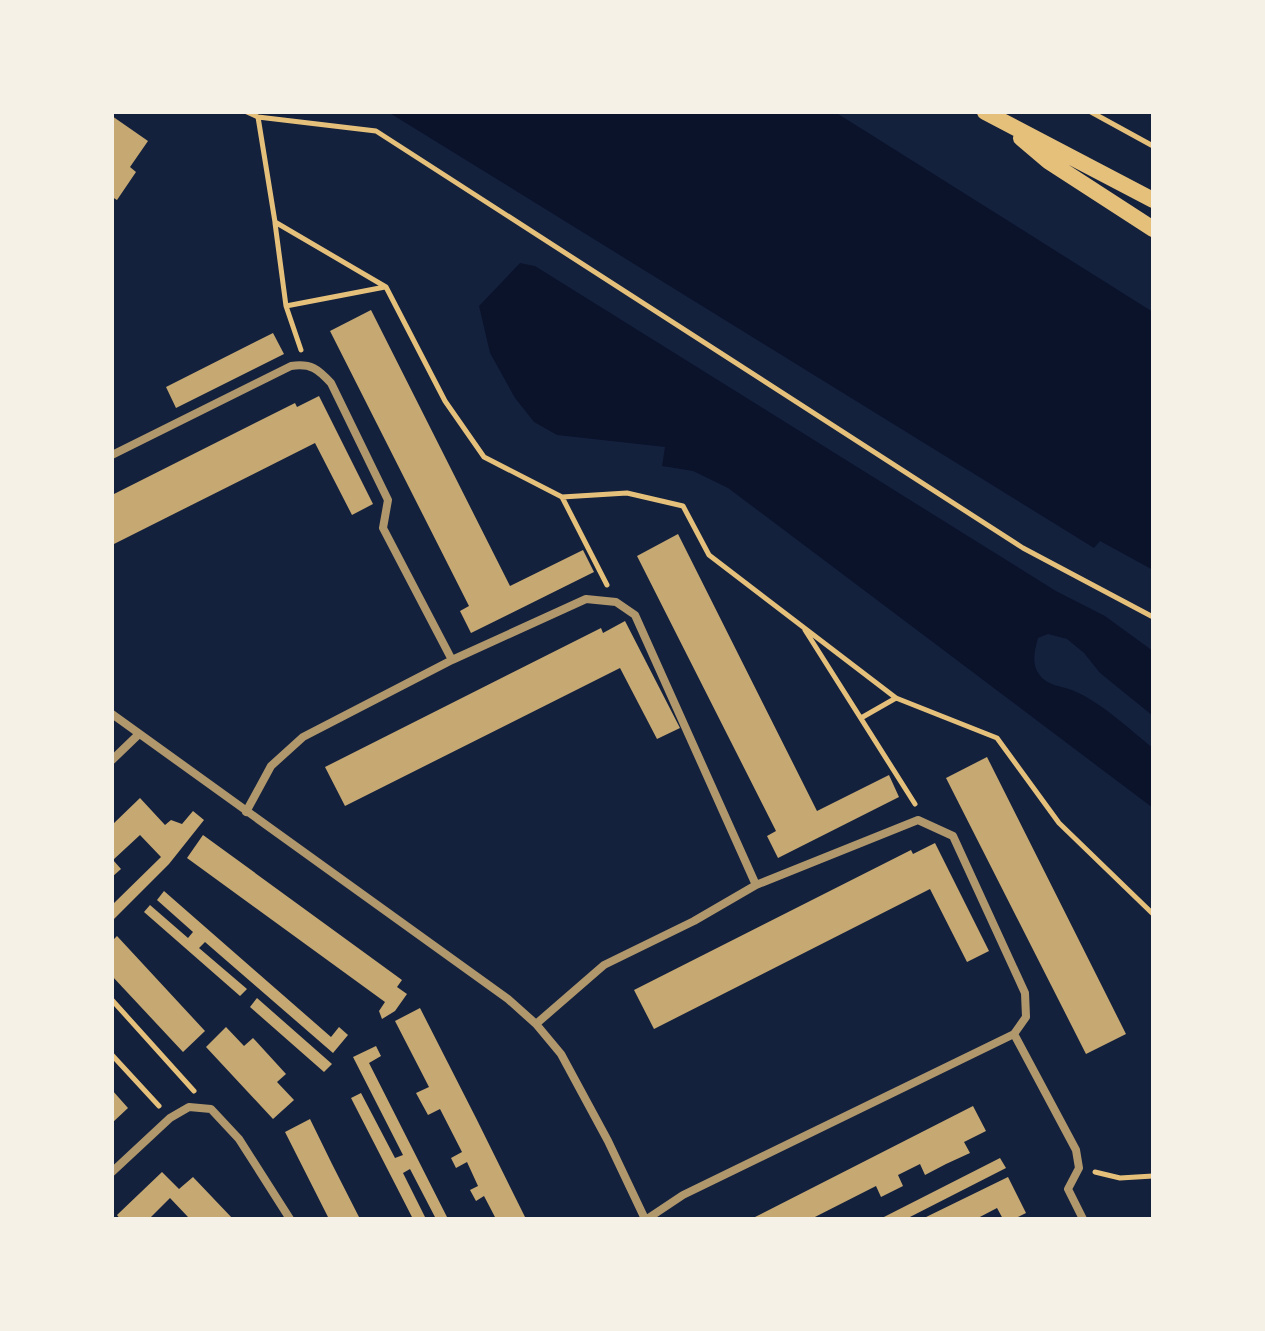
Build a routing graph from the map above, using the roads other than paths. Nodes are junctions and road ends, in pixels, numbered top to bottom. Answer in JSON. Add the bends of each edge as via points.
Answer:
{"nodes":[{"id":1,"x":985,"y":112,"type":"edge"},
{"id":2,"x":1004,"y":124,"type":"junction"},
{"id":3,"x":1153,"y":200,"type":"edge"},
{"id":4,"x":1153,"y":229,"type":"edge"},
{"id":5,"x":112,"y":455,"type":"edge"},
{"id":6,"x":452,"y":660,"type":"junction"},
{"id":7,"x":112,"y":714,"type":"edge"},
{"id":8,"x":139,"y":734,"type":"junction"},
{"id":9,"x":112,"y":760,"type":"edge"},
{"id":10,"x":246,"y":812,"type":"junction"},
{"id":11,"x":756,"y":885,"type":"junction"},
{"id":12,"x":536,"y":1024,"type":"junction"},
{"id":13,"x":1014,"y":1034,"type":"junction"},
{"id":14,"x":112,"y":1172,"type":"edge"},
{"id":15,"x":290,"y":1219,"type":"edge"},
{"id":16,"x":646,"y":1219,"type":"edge"},
{"id":17,"x":1083,"y":1219,"type":"edge"}],
"edges":[{"from":1,"to":2,"type":"main road"},
{"from":2,"to":3,"type":"main road"},
{"from":2,"to":4,"type":"main road","via":[[1048,161]]},
{"from":5,"to":6,"type":"street","via":[[291,366],[318,369],[331,383],[388,500],[383,528]]},
{"from":6,"to":10,"type":"street","via":[[303,737],[271,766]]},
{"from":6,"to":11,"type":"street","via":[[586,599],[616,602],[635,615]]},
{"from":7,"to":8,"type":"street"},
{"from":8,"to":9,"type":"street"},
{"from":8,"to":10,"type":"street"},
{"from":10,"to":12,"type":"street"},
{"from":11,"to":12,"type":"street","via":[[604,965]]},
{"from":11,"to":13,"type":"street","via":[[918,820],[953,836],[1025,993],[1026,1017]]},
{"from":12,"to":16,"type":"street","via":[[568,1065]]},
{"from":13,"to":16,"type":"street","via":[[683,1195]]},
{"from":13,"to":17,"type":"street","via":[[1076,1150],[1079,1168],[1068,1189]]},
{"from":14,"to":15,"type":"street","via":[[170,1118],[189,1107],[211,1109],[239,1139]]}]}
